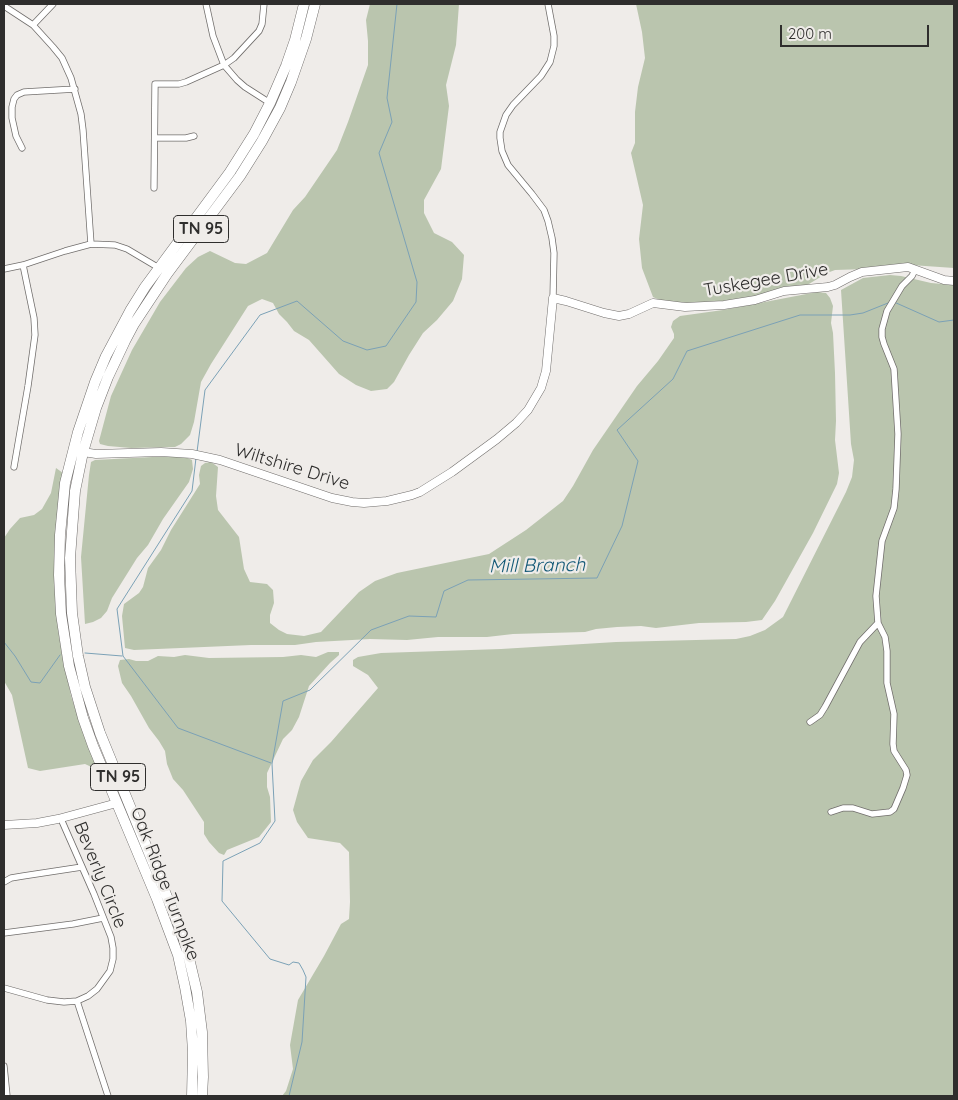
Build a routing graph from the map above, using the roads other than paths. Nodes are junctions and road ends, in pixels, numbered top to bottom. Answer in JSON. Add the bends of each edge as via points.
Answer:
{"nodes":[{"id":1,"x":53,"y":4,"type":"edge"},
{"id":2,"x":206,"y":4,"type":"edge"},
{"id":3,"x":264,"y":4,"type":"edge"},
{"id":4,"x":304,"y":4,"type":"edge"},
{"id":5,"x":315,"y":4,"type":"edge"},
{"id":6,"x":548,"y":4,"type":"edge"},
{"id":7,"x":4,"y":6,"type":"edge"},
{"id":8,"x":33,"y":25,"type":"junction"},
{"id":9,"x":224,"y":65,"type":"junction"},
{"id":10,"x":75,"y":89,"type":"junction"},
{"id":11,"x":275,"y":105,"type":"junction"},
{"id":12,"x":194,"y":136,"type":"dead end"},
{"id":13,"x":155,"y":138,"type":"junction"},
{"id":14,"x":22,"y":148,"type":"dead end"},
{"id":15,"x":154,"y":188,"type":"dead end"},
{"id":16,"x":92,"y":244,"type":"junction"},
{"id":17,"x":23,"y":265,"type":"junction"},
{"id":18,"x":4,"y":270,"type":"edge"},
{"id":19,"x":915,"y":270,"type":"junction"},
{"id":20,"x":163,"y":271,"type":"junction"},
{"id":21,"x":954,"y":281,"type":"edge"},
{"id":22,"x":554,"y":298,"type":"junction"},
{"id":23,"x":78,"y":451,"type":"junction"},
{"id":24,"x":14,"y":467,"type":"dead end"},
{"id":25,"x":878,"y":623,"type":"junction"},
{"id":26,"x":810,"y":722,"type":"dead end"},
{"id":27,"x":122,"y":801,"type":"junction"},
{"id":28,"x":831,"y":812,"type":"dead end"},
{"id":29,"x":61,"y":819,"type":"junction"},
{"id":30,"x":4,"y":825,"type":"edge"},
{"id":31,"x":82,"y":867,"type":"junction"},
{"id":32,"x":4,"y":882,"type":"edge"},
{"id":33,"x":103,"y":918,"type":"junction"},
{"id":34,"x":4,"y":933,"type":"edge"},
{"id":35,"x":4,"y":988,"type":"edge"},
{"id":36,"x":77,"y":1001,"type":"junction"},
{"id":37,"x":4,"y":1066,"type":"edge"},
{"id":38,"x":6,"y":1096,"type":"edge"},
{"id":39,"x":108,"y":1096,"type":"edge"},
{"id":40,"x":192,"y":1096,"type":"edge"},
{"id":41,"x":202,"y":1096,"type":"edge"}],
"edges":[{"from":1,"to":8,"type":"street"},
{"from":2,"to":9,"type":"street"},
{"from":3,"to":9,"type":"street","via":[[258,31]]},
{"from":4,"to":11,"type":"highway","name":"Oak Ridge Turnpike","number":"TN 95"},
{"from":5,"to":11,"type":"highway","name":"Oak Ridge Turnpike","number":"TN 95","via":[[291,82]]},
{"from":6,"to":22,"type":"street","name":"Wiltshire Drive","via":[[554,36],[550,62],[506,115],[500,138],[508,165],[544,210],[548,221],[554,253]]},
{"from":7,"to":8,"type":"street"},
{"from":8,"to":10,"type":"street","via":[[62,58]]},
{"from":9,"to":11,"type":"street","via":[[245,87]]},
{"from":9,"to":13,"type":"street","via":[[179,84],[155,84]]},
{"from":10,"to":14,"type":"street","via":[[17,95],[12,118]]},
{"from":10,"to":16,"type":"street","via":[[83,130]]},
{"from":11,"to":20,"type":"highway","name":"Oak Ridge Turnpike","number":"TN 95","via":[[262,141],[246,168],[202,218]]},
{"from":12,"to":13,"type":"street"},
{"from":13,"to":15,"type":"street"},
{"from":16,"to":17,"type":"street"},
{"from":16,"to":20,"type":"street","via":[[127,249]]},
{"from":17,"to":18,"type":"street"},
{"from":17,"to":24,"type":"street","via":[[35,335]]},
{"from":19,"to":21,"type":"street","name":"Tuskegee Drive"},
{"from":19,"to":22,"type":"street","name":"Tuskegee Drive","via":[[908,267],[870,271],[828,287],[784,291],[724,305],[685,307],[653,303],[619,316]]},
{"from":19,"to":25,"type":"street","via":[[887,311],[882,336],[894,370],[898,434],[894,508],[882,541],[877,582]]},
{"from":20,"to":23,"type":"highway","name":"Oak Ridge Turnpike","number":"TN 95","via":[[115,363]]},
{"from":22,"to":23,"type":"street","name":"Wiltshire Drive","via":[[546,371],[532,404],[497,439],[452,472],[420,492],[405,497],[378,502],[332,498],[220,460],[192,454],[96,454]]},
{"from":23,"to":27,"type":"highway","name":"Oak Ridge Turnpike","number":"TN 95","via":[[64,558],[85,687]]},
{"from":25,"to":26,"type":"street","via":[[860,642],[820,715]]},
{"from":25,"to":28,"type":"street","via":[[887,651],[887,683],[894,714],[894,751],[907,775],[890,812],[872,814],[853,808]]},
{"from":27,"to":29,"type":"street"},
{"from":27,"to":40,"type":"highway","name":"Oak Ridge Turnpike","number":"TN 95","via":[[178,956],[191,1021]]},
{"from":27,"to":41,"type":"highway","name":"Oak Ridge Turnpike","number":"TN 95","via":[[188,954],[202,1032]]},
{"from":29,"to":30,"type":"street"},
{"from":29,"to":31,"type":"street","name":"Beverly Circle"},
{"from":31,"to":32,"type":"street","via":[[11,878]]},
{"from":31,"to":33,"type":"street","name":"Beverly Circle"},
{"from":33,"to":34,"type":"street"},
{"from":33,"to":36,"type":"street","name":"Beverly Circle","via":[[113,947],[110,971],[97,990]]},
{"from":35,"to":36,"type":"street","via":[[47,1000]]},
{"from":36,"to":39,"type":"street"},
{"from":37,"to":38,"type":"street"}]}
